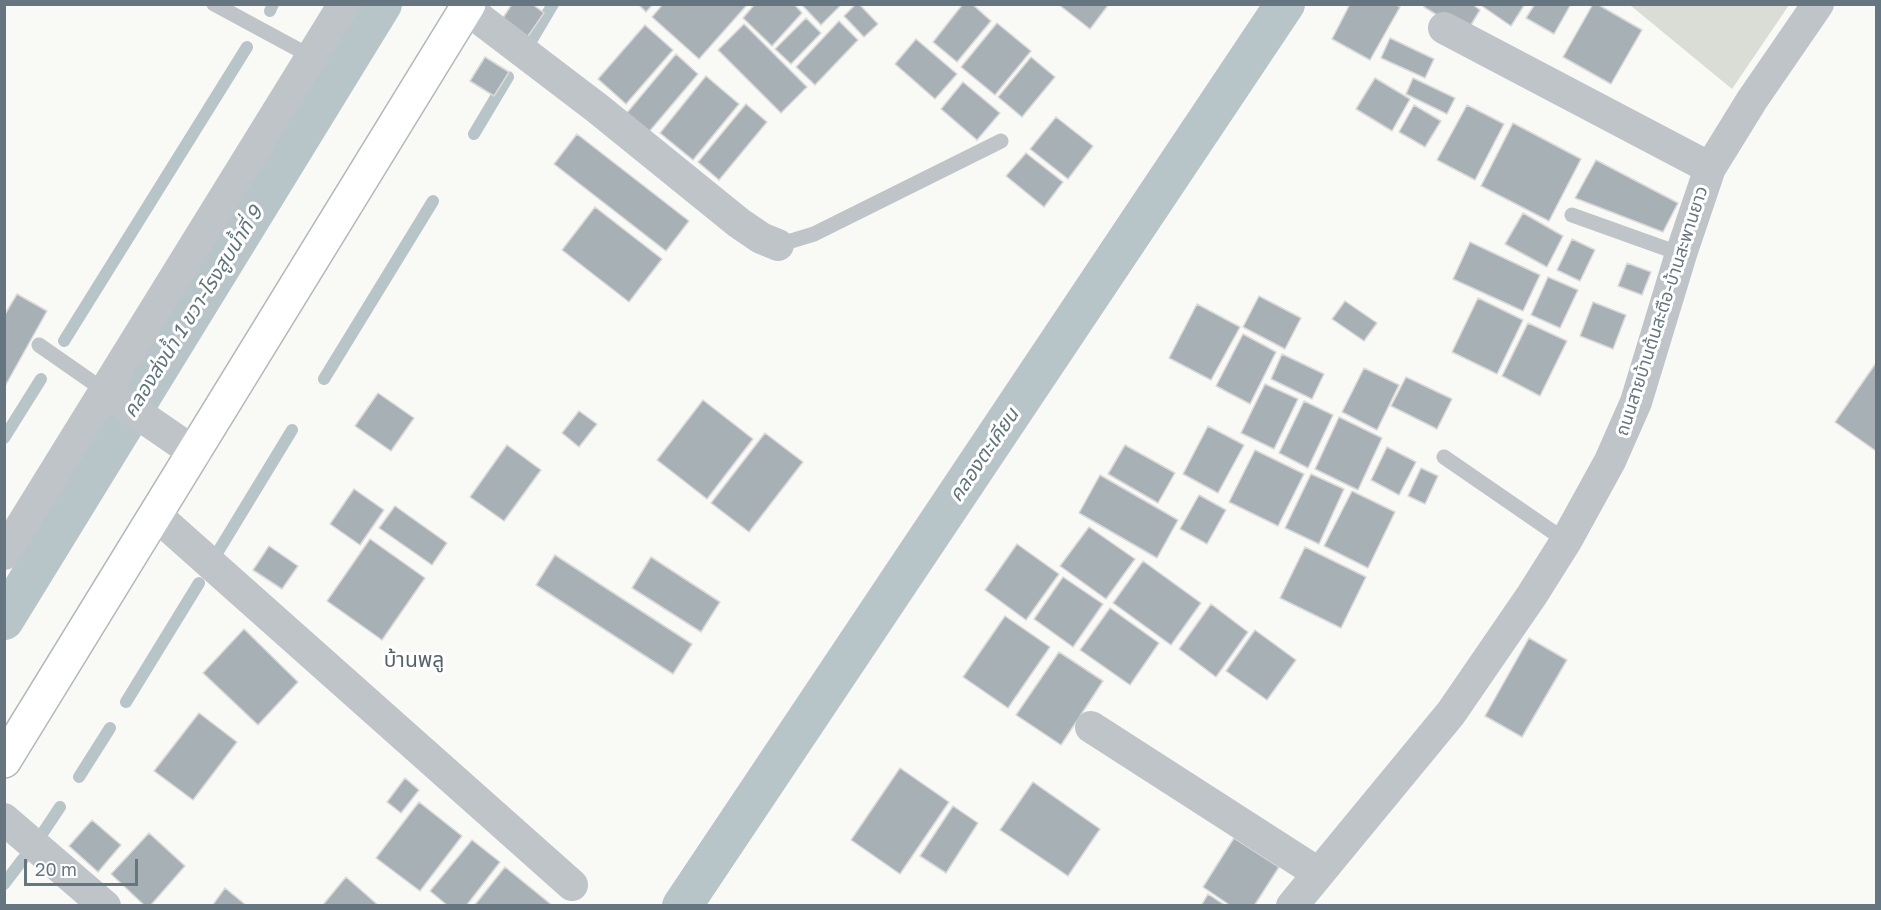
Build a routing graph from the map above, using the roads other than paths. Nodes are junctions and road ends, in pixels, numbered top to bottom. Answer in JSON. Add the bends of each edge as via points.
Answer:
{"nodes":[{"id":1,"x":214,"y":4,"type":"edge"},
{"id":2,"x":344,"y":4,"type":"edge"},
{"id":3,"x":1818,"y":4,"type":"edge"},
{"id":4,"x":468,"y":7,"type":"edge"},
{"id":5,"x":1444,"y":28,"type":"dead end"},
{"id":6,"x":312,"y":57,"type":"junction"},
{"id":7,"x":1000,"y":141,"type":"dead end"},
{"id":8,"x":1710,"y":168,"type":"junction"},
{"id":9,"x":1572,"y":215,"type":"dead end"},
{"id":10,"x":778,"y":245,"type":"joint"},
{"id":11,"x":1681,"y":254,"type":"junction"},
{"id":12,"x":39,"y":345,"type":"dead end"},
{"id":13,"x":112,"y":396,"type":"junction"},
{"id":14,"x":195,"y":453,"type":"junction"},
{"id":15,"x":1444,"y":457,"type":"dead end"},
{"id":16,"x":157,"y":516,"type":"junction"},
{"id":17,"x":1566,"y":541,"type":"junction"},
{"id":18,"x":4,"y":554,"type":"edge"},
{"id":19,"x":1091,"y":727,"type":"dead end"},
{"id":20,"x":4,"y":761,"type":"edge"},
{"id":21,"x":4,"y":819,"type":"edge"},
{"id":22,"x":1318,"y":873,"type":"junction"},
{"id":23,"x":572,"y":885,"type":"dead end"},
{"id":24,"x":101,"y":904,"type":"edge"},
{"id":25,"x":1292,"y":906,"type":"edge"}],
"edges":[{"from":1,"to":6,"type":"lane"},
{"from":2,"to":6,"type":"street"},
{"from":3,"to":8,"type":"street","name":"ถนนสายบ้านต้นสะตือ-บ้านสะพานยาว"},
{"from":4,"to":10,"type":"street","via":[[739,223]]},
{"from":4,"to":14,"type":"main road"},
{"from":5,"to":8,"type":"street"},
{"from":6,"to":13,"type":"street"},
{"from":7,"to":10,"type":"lane","via":[[814,234]]},
{"from":8,"to":11,"type":"street","name":"ถนนสายบ้านต้นสะตือ-บ้านสะพานยาว"},
{"from":9,"to":11,"type":"lane"},
{"from":11,"to":17,"type":"street","name":"ถนนสายบ้านต้นสะตือ-บ้านสะพานยาว","via":[[1636,402],[1610,461]]},
{"from":12,"to":13,"type":"lane"},
{"from":13,"to":14,"type":"street"},
{"from":13,"to":18,"type":"street"},
{"from":14,"to":16,"type":"main road"},
{"from":15,"to":17,"type":"lane"},
{"from":16,"to":20,"type":"main road"},
{"from":16,"to":23,"type":"street"},
{"from":17,"to":22,"type":"street","name":"ถนนสายบ้านต้นสะตือ-บ้านสะพานยาว","via":[[1450,713]]},
{"from":19,"to":22,"type":"street"},
{"from":21,"to":24,"type":"street"},
{"from":22,"to":25,"type":"street","name":"ถนนสายบ้านต้นสะตือ-บ้านสะพานยาว"}]}
